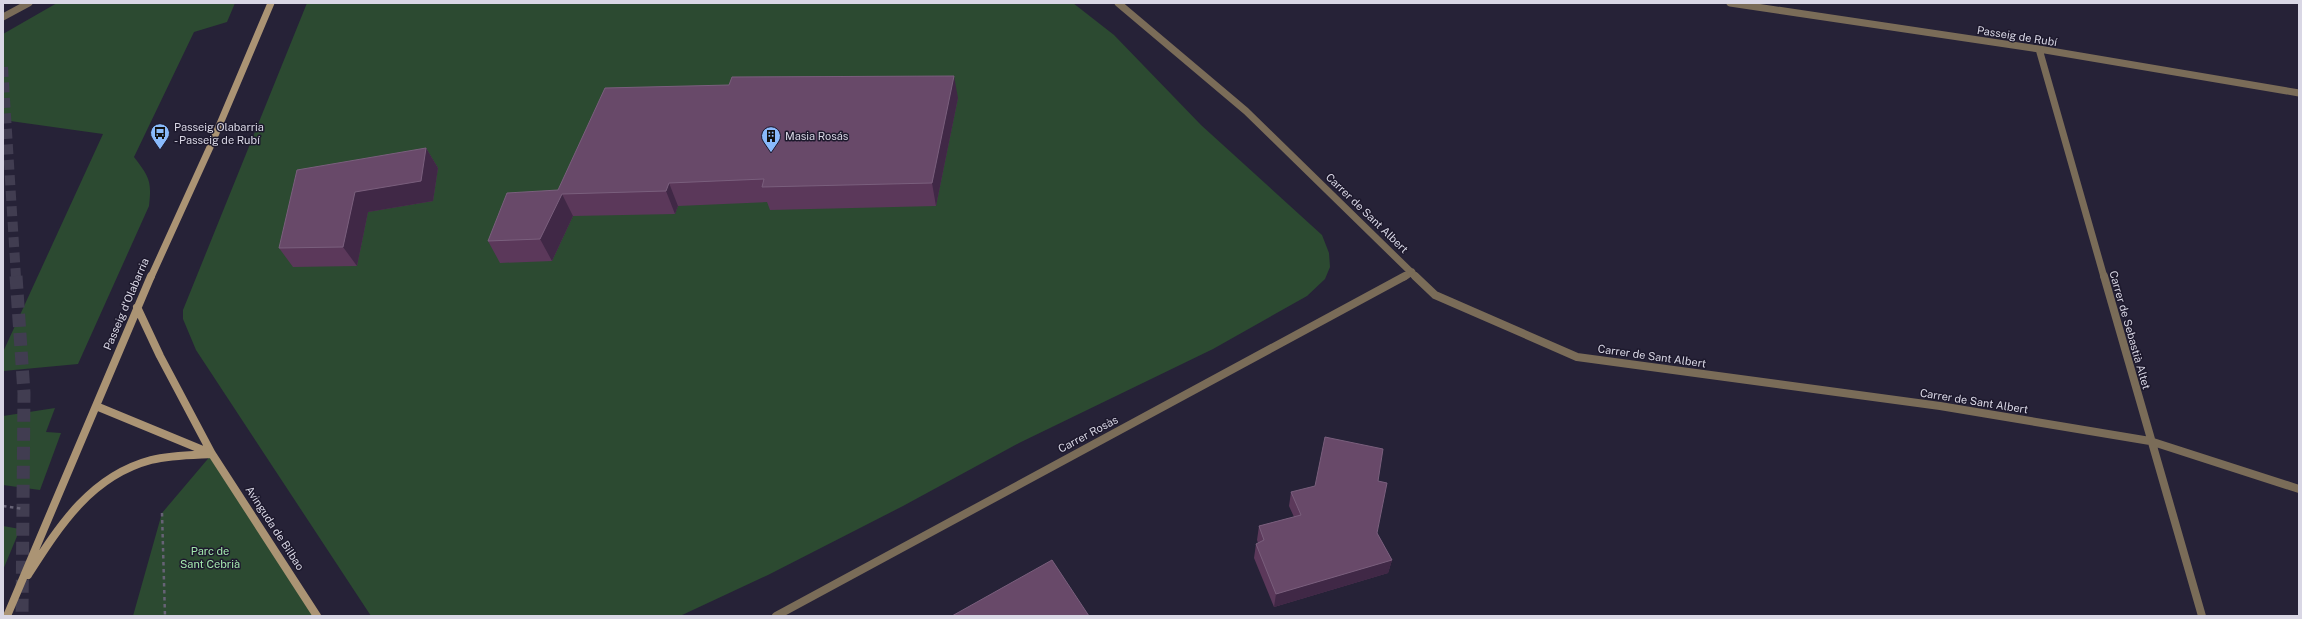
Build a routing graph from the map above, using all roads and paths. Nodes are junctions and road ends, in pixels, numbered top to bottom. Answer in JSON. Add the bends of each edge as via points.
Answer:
{"nodes":[{"id":1,"x":29,"y":3,"type":"edge"},
{"id":2,"x":271,"y":3,"type":"edge"},
{"id":3,"x":1118,"y":3,"type":"edge"},
{"id":4,"x":1730,"y":3,"type":"edge"},
{"id":5,"x":3,"y":17,"type":"edge"},
{"id":6,"x":2039,"y":49,"type":"junction"},
{"id":7,"x":2299,"y":93,"type":"edge"},
{"id":8,"x":1412,"y":272,"type":"junction"},
{"id":9,"x":137,"y":307,"type":"junction"},
{"id":10,"x":96,"y":406,"type":"junction"},
{"id":11,"x":2150,"y":441,"type":"junction"},
{"id":12,"x":212,"y":454,"type":"junction"},
{"id":13,"x":2299,"y":489,"type":"edge"},
{"id":14,"x":162,"y":514,"type":"dead end"},
{"id":15,"x":16,"y":594,"type":"junction"},
{"id":16,"x":7,"y":616,"type":"edge"},
{"id":17,"x":165,"y":616,"type":"edge"},
{"id":18,"x":317,"y":616,"type":"edge"},
{"id":19,"x":776,"y":616,"type":"edge"},
{"id":20,"x":2202,"y":616,"type":"edge"}],
"edges":[{"from":1,"to":5,"type":"street"},
{"from":2,"to":9,"type":"main road","name":"Passeig d'Olabarria","via":[[212,145]]},
{"from":3,"to":8,"type":"street","name":"Carrer de Sant Albert","via":[[1246,111]]},
{"from":4,"to":6,"type":"street","name":"Passeig de Rubí"},
{"from":6,"to":7,"type":"street","name":"Passeig de Rubí"},
{"from":6,"to":11,"type":"street","name":"Carrer de Sebastià Altet"},
{"from":8,"to":11,"type":"street","name":"Carrer de Sant Albert","via":[[1435,295],[1577,358],[1940,406]]},
{"from":8,"to":19,"type":"street","name":"Carrer Rosàs"},
{"from":9,"to":10,"type":"main road","name":"Passeig d'Olabarria"},
{"from":9,"to":12,"type":"main road","name":"Avinguda de Bilbao"},
{"from":10,"to":12,"type":"main road"},
{"from":10,"to":15,"type":"main road","name":"Passeig d'Olabarria"},
{"from":11,"to":13,"type":"street","name":"Carrer de Sant Albert"},
{"from":11,"to":20,"type":"street","name":"Carrer de Sebastià Altet"},
{"from":12,"to":15,"type":"main road","via":[[166,457],[141,462],[116,474],[90,493],[68,515]]},
{"from":12,"to":18,"type":"main road","name":"Avinguda de Bilbao"},
{"from":14,"to":17,"type":"path"},
{"from":15,"to":16,"type":"main road","name":"Passeig d'Olabarria"}]}
